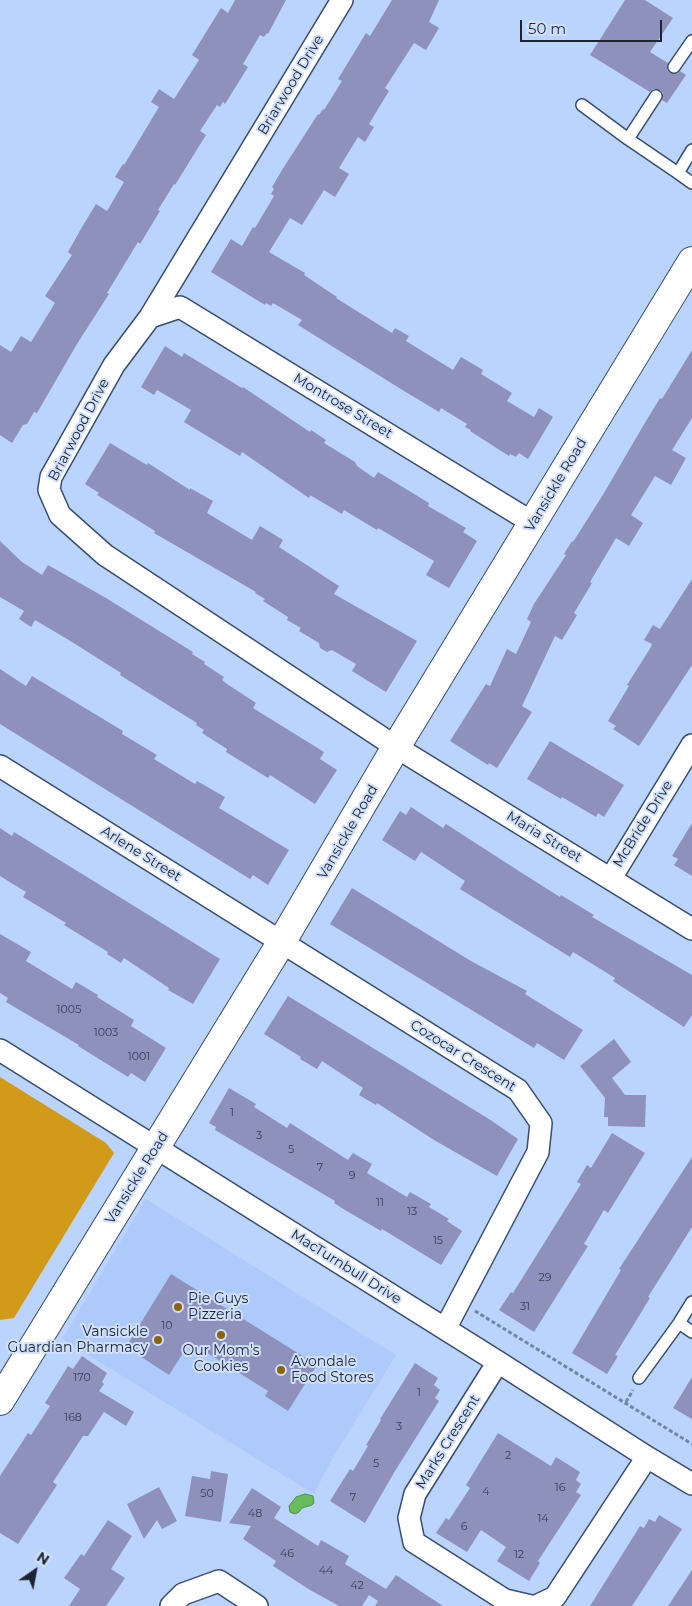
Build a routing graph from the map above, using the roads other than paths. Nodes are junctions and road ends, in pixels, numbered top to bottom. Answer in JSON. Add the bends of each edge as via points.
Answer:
{"nodes":[{"id":1,"x":342,"y":0,"type":"edge"},
{"id":2,"x":692,"y":41,"type":"edge"},
{"id":3,"x":674,"y":67,"type":"dead end"},
{"id":4,"x":656,"y":96,"type":"dead end"},
{"id":5,"x":582,"y":105,"type":"dead end"},
{"id":6,"x":628,"y":138,"type":"junction"},
{"id":7,"x":692,"y":150,"type":"edge"},
{"id":8,"x":678,"y":173,"type":"junction"},
{"id":9,"x":692,"y":183,"type":"edge"},
{"id":10,"x":692,"y":261,"type":"edge"},
{"id":11,"x":150,"y":317,"type":"junction"},
{"id":12,"x":533,"y":523,"type":"junction"},
{"id":13,"x":692,"y":745,"type":"edge"},
{"id":14,"x":396,"y":747,"type":"junction"},
{"id":15,"x":0,"y":766,"type":"edge"},
{"id":16,"x":611,"y":878,"type":"junction"},
{"id":17,"x":692,"y":929,"type":"edge"},
{"id":18,"x":281,"y":943,"type":"junction"},
{"id":19,"x":0,"y":1050,"type":"edge"},
{"id":20,"x":156,"y":1147,"type":"junction"},
{"id":21,"x":692,"y":1302,"type":"edge"},
{"id":22,"x":679,"y":1323,"type":"junction"},
{"id":23,"x":445,"y":1329,"type":"junction"},
{"id":24,"x":692,"y":1332,"type":"edge"},
{"id":25,"x":498,"y":1362,"type":"junction"},
{"id":26,"x":638,"y":1378,"type":"dead end"},
{"id":27,"x":0,"y":1401,"type":"edge"},
{"id":28,"x":647,"y":1457,"type":"junction"},
{"id":29,"x":692,"y":1484,"type":"edge"},
{"id":30,"x":171,"y":1606,"type":"edge"},
{"id":31,"x":257,"y":1606,"type":"edge"},
{"id":32,"x":531,"y":1606,"type":"edge"},
{"id":33,"x":536,"y":1606,"type":"edge"}],
"edges":[{"from":1,"to":11,"type":"street","name":"Briarwood Drive"},
{"from":2,"to":3,"type":"lane"},
{"from":4,"to":6,"type":"lane"},
{"from":5,"to":6,"type":"lane"},
{"from":6,"to":8,"type":"lane"},
{"from":7,"to":8,"type":"lane"},
{"from":8,"to":9,"type":"lane"},
{"from":10,"to":12,"type":"street","name":"Vansickle Road"},
{"from":11,"to":12,"type":"street","name":"Montrose Street","via":[[180,307]]},
{"from":11,"to":14,"type":"street","name":"Briarwood Drive","via":[[114,365],[51,477],[49,490],[60,514],[105,555]]},
{"from":12,"to":14,"type":"street","name":"Vansickle Road"},
{"from":13,"to":16,"type":"street","name":"McBride Drive"},
{"from":14,"to":16,"type":"street","name":"Maria Street"},
{"from":14,"to":18,"type":"street","name":"Vansickle Road"},
{"from":15,"to":18,"type":"street","name":"Arlene Street"},
{"from":16,"to":17,"type":"street","name":"Maria Street"},
{"from":18,"to":20,"type":"street","name":"Vansickle Road"},
{"from":18,"to":23,"type":"street","name":"Cozocar Crescent","via":[[518,1090],[541,1122],[538,1152]]},
{"from":19,"to":20,"type":"street","name":"MacTurnbull Drive"},
{"from":20,"to":23,"type":"street","name":"MacTurnbull Drive"},
{"from":20,"to":27,"type":"street","name":"Vansickle Road"},
{"from":21,"to":22,"type":"lane"},
{"from":22,"to":24,"type":"lane"},
{"from":22,"to":26,"type":"lane"},
{"from":23,"to":25,"type":"street","name":"MacTurnbull Drive"},
{"from":25,"to":28,"type":"street","name":"MacTurnbull Drive"},
{"from":25,"to":32,"type":"street","name":"Marks Crescent","via":[[415,1494],[410,1518],[414,1542],[505,1600]]},
{"from":28,"to":29,"type":"street","name":"MacTurnbull Drive"},
{"from":28,"to":33,"type":"street","via":[[555,1597]]},
{"from":30,"to":31,"type":"street","via":[[182,1594],[219,1581]]}]}
